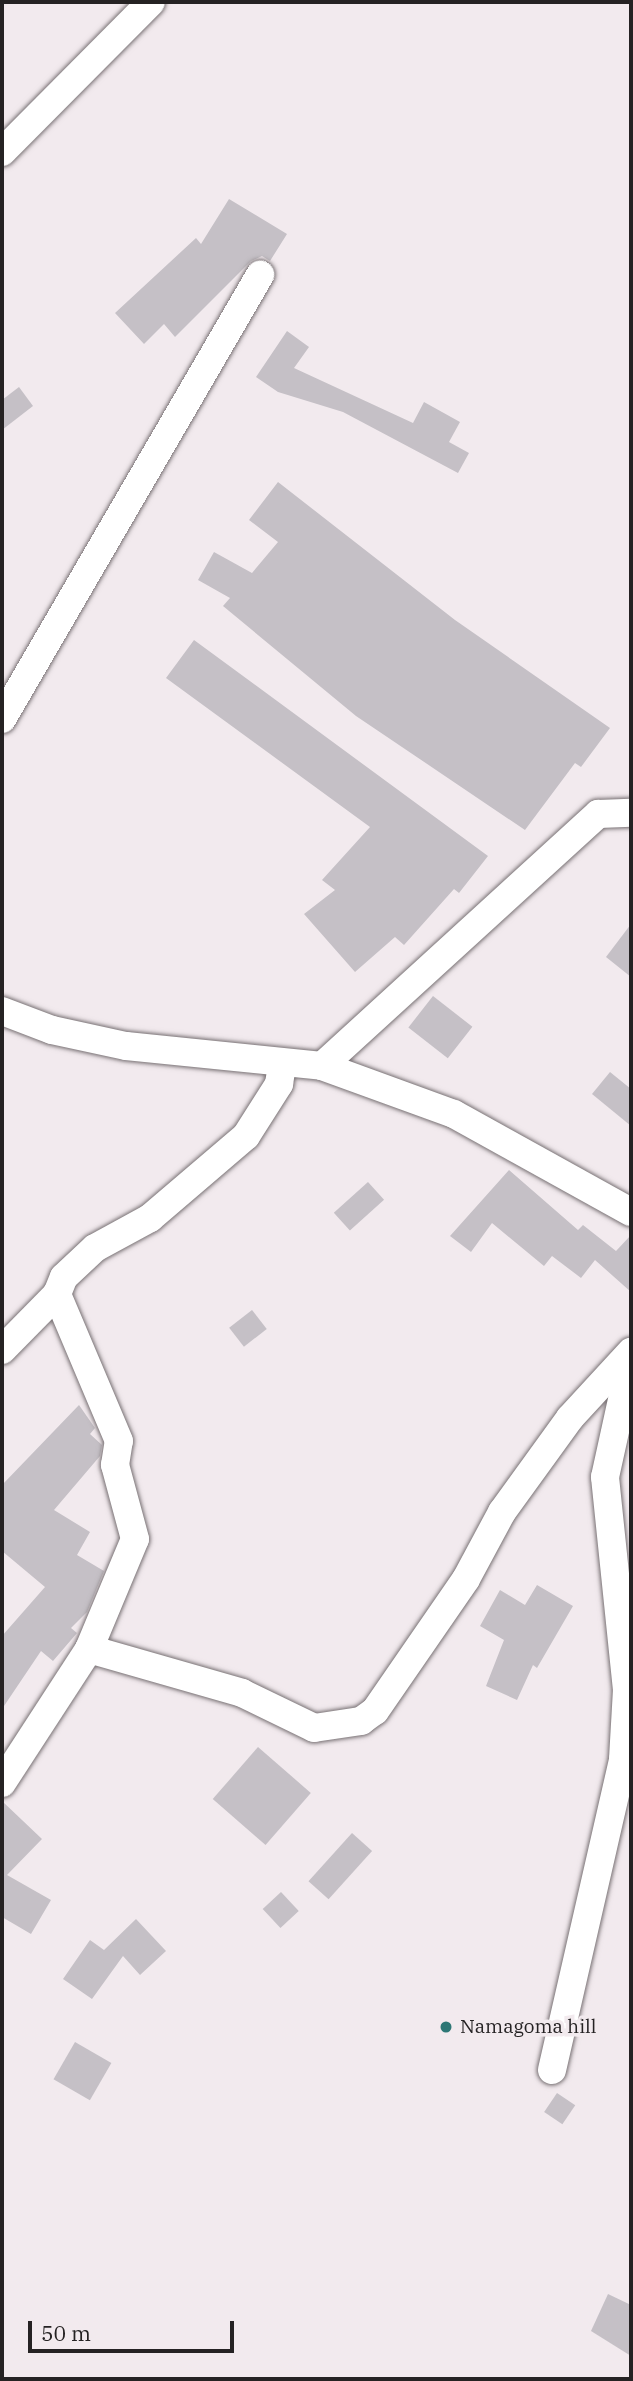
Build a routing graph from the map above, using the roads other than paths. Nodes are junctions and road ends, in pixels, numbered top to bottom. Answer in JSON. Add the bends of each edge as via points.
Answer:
{"nodes":[{"id":1,"x":150,"y":2,"type":"edge"},
{"id":2,"x":2,"y":152,"type":"edge"},
{"id":3,"x":260,"y":275,"type":"dead end"},
{"id":4,"x":2,"y":719,"type":"edge"},
{"id":5,"x":631,"y":813,"type":"edge"},
{"id":6,"x":2,"y":1011,"type":"edge"},
{"id":7,"x":282,"y":1064,"type":"junction"},
{"id":8,"x":322,"y":1066,"type":"junction"},
{"id":9,"x":631,"y":1212,"type":"edge"},
{"id":10,"x":57,"y":1294,"type":"junction"},
{"id":11,"x":2,"y":1350,"type":"edge"},
{"id":12,"x":631,"y":1352,"type":"edge"},
{"id":13,"x":631,"y":1359,"type":"edge"},
{"id":14,"x":89,"y":1649,"type":"junction"},
{"id":15,"x":11,"y":1753,"type":"edge"},
{"id":16,"x":2,"y":1783,"type":"edge"},
{"id":17,"x":552,"y":2070,"type":"dead end"}],
"edges":[{"from":1,"to":2,"type":"street"},
{"from":3,"to":4,"type":"street"},
{"from":5,"to":8,"type":"street","via":[[598,814]]},
{"from":6,"to":7,"type":"street","via":[[52,1030],[126,1046]]},
{"from":7,"to":8,"type":"street"},
{"from":7,"to":10,"type":"street","via":[[274,1095],[246,1136],[150,1218],[95,1248],[64,1278]]},
{"from":8,"to":9,"type":"street","via":[[454,1114]]},
{"from":10,"to":11,"type":"street"},
{"from":10,"to":14,"type":"street","via":[[119,1441],[115,1465],[135,1539]]},
{"from":12,"to":14,"type":"street","via":[[570,1418],[502,1512],[466,1579],[375,1711],[361,1721],[314,1728],[242,1693]]},
{"from":13,"to":17,"type":"street","via":[[605,1477],[627,1690],[623,1759]]},
{"from":14,"to":15,"type":"street"},
{"from":15,"to":16,"type":"street"}]}
